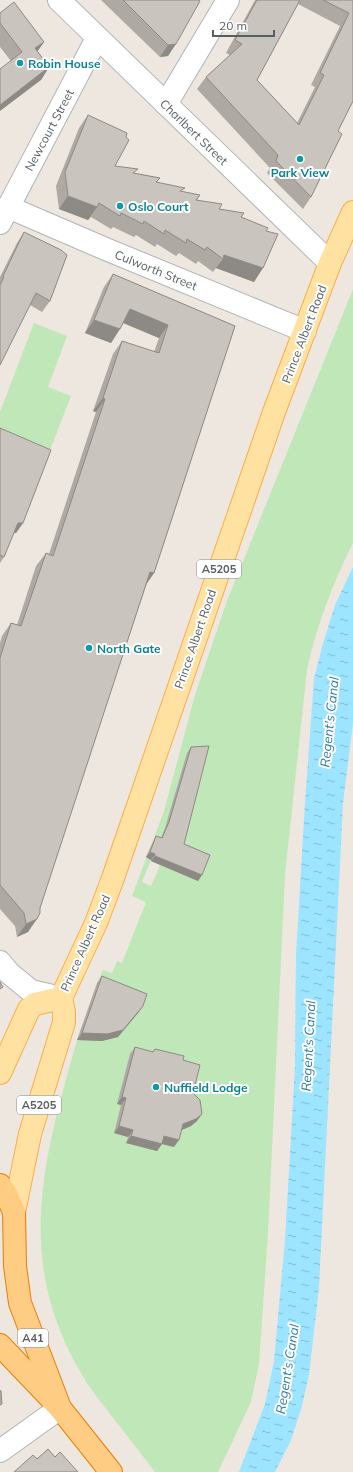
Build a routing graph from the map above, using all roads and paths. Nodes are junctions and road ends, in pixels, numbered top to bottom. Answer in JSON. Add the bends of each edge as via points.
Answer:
{"nodes":[{"id":1,"x":59,"y":0,"type":"edge"},
{"id":2,"x":228,"y":0,"type":"edge"},
{"id":3,"x":97,"y":38,"type":"junction"},
{"id":4,"x":166,"y":104,"type":"junction"},
{"id":5,"x":353,"y":212,"type":"edge"},
{"id":6,"x":4,"y":215,"type":"edge"},
{"id":7,"x":330,"y":262,"type":"junction"},
{"id":8,"x":305,"y":331,"type":"junction"},
{"id":9,"x":0,"y":962,"type":"edge"},
{"id":10,"x":61,"y":998,"type":"junction"},
{"id":11,"x":0,"y":1073,"type":"edge"},
{"id":12,"x":0,"y":1185,"type":"edge"},
{"id":13,"x":14,"y":1212,"type":"junction"},
{"id":14,"x":15,"y":1266,"type":"junction"},
{"id":15,"x":0,"y":1285,"type":"edge"},
{"id":16,"x":0,"y":1345,"type":"edge"},
{"id":17,"x":60,"y":1408,"type":"junction"},
{"id":18,"x":0,"y":1451,"type":"edge"},
{"id":19,"x":111,"y":1472,"type":"edge"}],
"edges":[{"from":1,"to":3,"type":"street","name":"Charlbert Street"},
{"from":2,"to":4,"type":"street"},
{"from":3,"to":4,"type":"street","name":"Charlbert Street"},
{"from":3,"to":6,"type":"street","name":"Newcourt Street"},
{"from":4,"to":7,"type":"street","name":"Charlbert Street"},
{"from":5,"to":7,"type":"main road","name":"Prince Albert Road","number":"A5205"},
{"from":6,"to":8,"type":"street","name":"Culworth Street","via":[[108,250]]},
{"from":7,"to":8,"type":"main road","name":"Prince Albert Road","number":"A5205"},
{"from":8,"to":10,"type":"main road","name":"Prince Albert Road","number":"A5205","via":[[266,434],[113,878],[96,923]]},
{"from":9,"to":10,"type":"street","via":[[9,974],[31,992]]},
{"from":10,"to":11,"type":"main road","name":"Prince Albert Road","via":[[35,1004],[29,1009]]},
{"from":10,"to":13,"type":"main road","name":"Prince Albert Road","number":"A5205","via":[[64,1022],[30,1134]]},
{"from":12,"to":13,"type":"highway","number":"A41"},
{"from":13,"to":14,"type":"highway","number":"A41"},
{"from":14,"to":15,"type":"highway"},
{"from":14,"to":17,"type":"highway","number":"A41","via":[[20,1303]]},
{"from":16,"to":17,"type":"highway","number":"A41"},
{"from":17,"to":18,"type":"street"},
{"from":17,"to":19,"type":"highway","number":"A41"}]}
